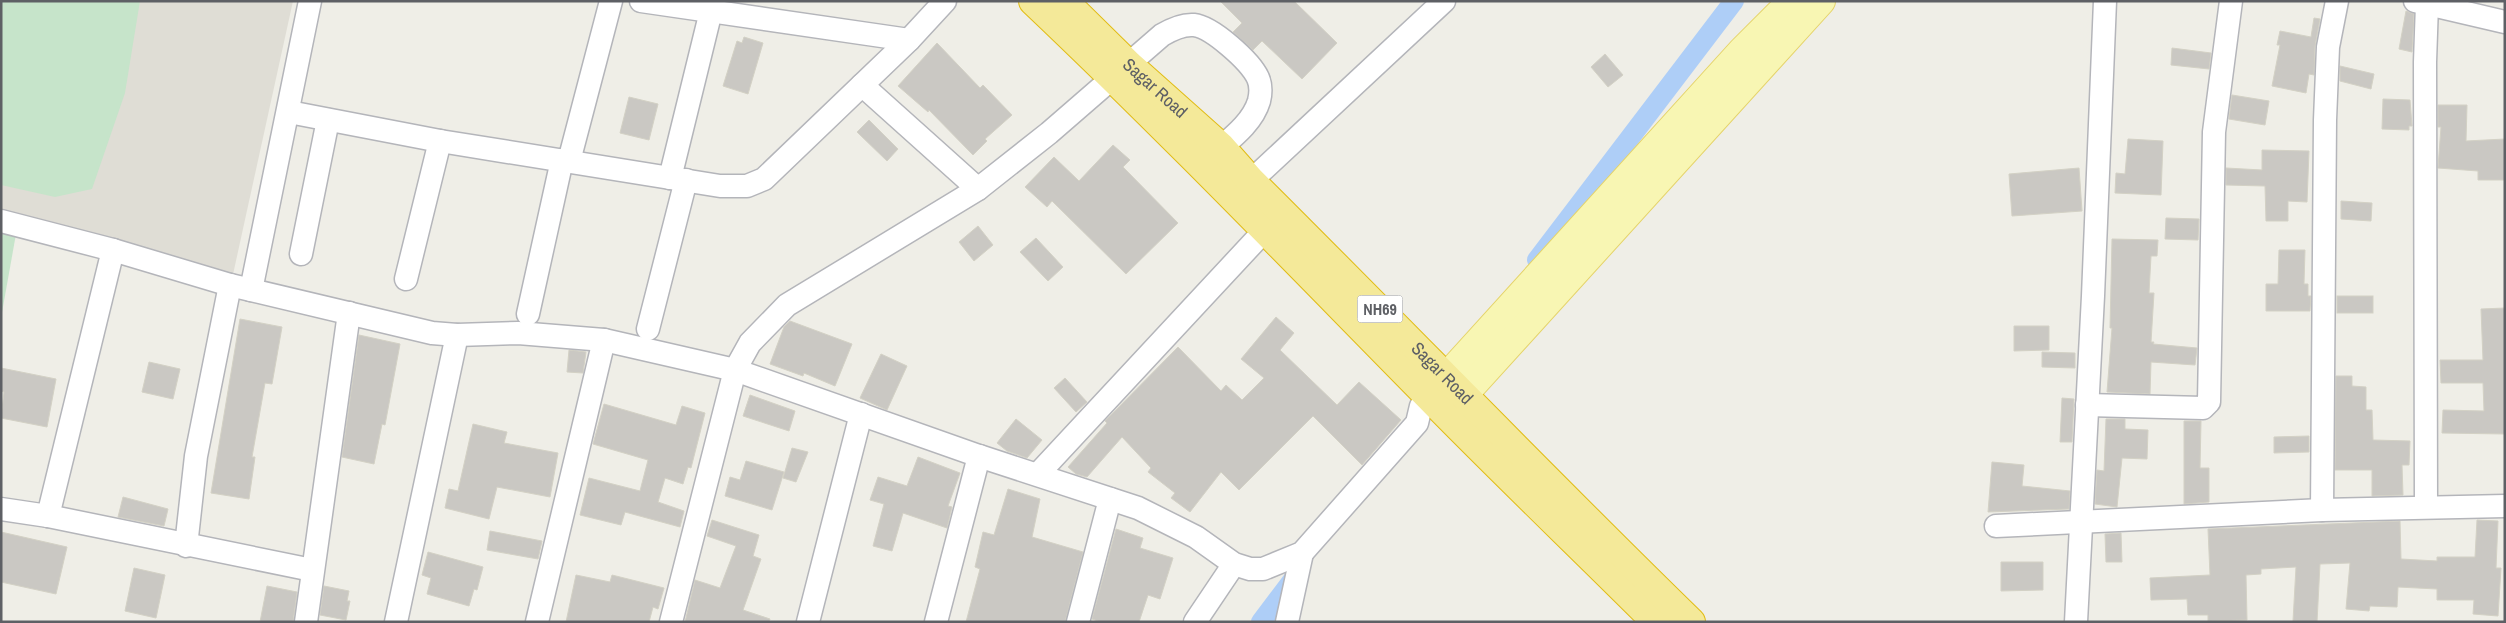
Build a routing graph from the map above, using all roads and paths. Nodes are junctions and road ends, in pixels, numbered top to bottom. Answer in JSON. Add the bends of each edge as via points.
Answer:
{"nodes":[{"id":1,"x":310,"y":1,"type":"edge"},
{"id":2,"x":611,"y":1,"type":"edge"},
{"id":3,"x":641,"y":1,"type":"edge"},
{"id":4,"x":945,"y":1,"type":"edge"},
{"id":5,"x":1033,"y":1,"type":"edge"},
{"id":6,"x":1064,"y":1,"type":"edge"},
{"id":7,"x":1444,"y":1,"type":"edge"},
{"id":8,"x":1792,"y":1,"type":"edge"},
{"id":9,"x":1821,"y":1,"type":"edge"},
{"id":10,"x":2105,"y":1,"type":"edge"},
{"id":11,"x":2231,"y":1,"type":"edge"},
{"id":12,"x":2338,"y":1,"type":"edge"},
{"id":13,"x":2421,"y":3,"type":"edge"},
{"id":14,"x":711,"y":11,"type":"junction"},
{"id":15,"x":2505,"y":22,"type":"edge"},
{"id":16,"x":909,"y":40,"type":"junction"},
{"id":17,"x":1121,"y":71,"type":"junction"},
{"id":18,"x":862,"y":85,"type":"junction"},
{"id":19,"x":289,"y":112,"type":"junction"},
{"id":20,"x":328,"y":120,"type":"junction"},
{"id":21,"x":440,"y":141,"type":"junction"},
{"id":22,"x":1221,"y":147,"type":"junction"},
{"id":23,"x":565,"y":161,"type":"junction"},
{"id":24,"x":1201,"y":166,"type":"junction"},
{"id":25,"x":678,"y":179,"type":"junction"},
{"id":26,"x":978,"y":189,"type":"junction"},
{"id":27,"x":1242,"y":189,"type":"junction"},
{"id":28,"x":1,"y":221,"type":"edge"},
{"id":29,"x":1266,"y":229,"type":"junction"},
{"id":30,"x":114,"y":250,"type":"junction"},
{"id":31,"x":301,"y":254,"type":"dead end"},
{"id":32,"x":406,"y":279,"type":"dead end"},
{"id":33,"x":241,"y":287,"type":"junction"},
{"id":34,"x":349,"y":313,"type":"junction"},
{"id":35,"x":528,"y":314,"type":"dead end"},
{"id":36,"x":648,"y":329,"type":"dead end"},
{"id":37,"x":457,"y":335,"type":"junction"},
{"id":38,"x":604,"y":340,"type":"junction"},
{"id":39,"x":735,"y":370,"type":"junction"},
{"id":40,"x":1447,"y":395,"type":"junction"},
{"id":41,"x":2087,"y":405,"type":"junction"},
{"id":42,"x":861,"y":414,"type":"junction"},
{"id":43,"x":979,"y":456,"type":"junction"},
{"id":44,"x":1038,"y":474,"type":"junction"},
{"id":45,"x":1110,"y":499,"type":"junction"},
{"id":46,"x":2426,"y":506,"type":"junction"},
{"id":47,"x":2505,"y":506,"type":"edge"},
{"id":48,"x":1,"y":509,"type":"edge"},
{"id":49,"x":2322,"y":510,"type":"junction"},
{"id":50,"x":48,"y":516,"type":"junction"},
{"id":51,"x":2081,"y":520,"type":"junction"},
{"id":52,"x":1996,"y":526,"type":"dead end"},
{"id":53,"x":186,"y":546,"type":"junction"},
{"id":54,"x":1302,"y":553,"type":"junction"},
{"id":55,"x":1234,"y":564,"type":"junction"},
{"id":56,"x":312,"y":570,"type":"junction"},
{"id":57,"x":306,"y":622,"type":"edge"},
{"id":58,"x":396,"y":622,"type":"edge"},
{"id":59,"x":537,"y":622,"type":"edge"},
{"id":60,"x":671,"y":622,"type":"edge"},
{"id":61,"x":808,"y":622,"type":"edge"},
{"id":62,"x":936,"y":622,"type":"edge"},
{"id":63,"x":1078,"y":622,"type":"edge"},
{"id":64,"x":1195,"y":622,"type":"edge"},
{"id":65,"x":1287,"y":622,"type":"edge"},
{"id":66,"x":1656,"y":622,"type":"edge"},
{"id":67,"x":1691,"y":622,"type":"edge"},
{"id":68,"x":2076,"y":622,"type":"edge"}],
"edges":[{"from":1,"to":19,"type":"street"},
{"from":2,"to":23,"type":"street"},
{"from":3,"to":14,"type":"street"},
{"from":4,"to":16,"type":"street"},
{"from":5,"to":17,"type":"highway","name":"Sagar Road","number":"NH69"},
{"from":6,"to":17,"type":"highway","name":"Sagar Road","number":"NH69"},
{"from":7,"to":27,"type":"street"},
{"from":8,"to":40,"type":"main road","via":[[1742,50]]},
{"from":9,"to":40,"type":"main road"},
{"from":10,"to":41,"type":"street"},
{"from":11,"to":41,"type":"street","via":[[2214,132],[2209,402],[2203,408]]},
{"from":12,"to":49,"type":"street","via":[[2328,47],[2325,120]]},
{"from":13,"to":15,"type":"street"},
{"from":13,"to":46,"type":"street","via":[[2425,62]]},
{"from":14,"to":16,"type":"street"},
{"from":14,"to":25,"type":"street"},
{"from":16,"to":18,"type":"street"},
{"from":17,"to":22,"type":"highway","name":"Sagar Road","number":"NH69"},
{"from":17,"to":22,"type":"street","via":[[1172,29],[1194,25],[1214,33],[1248,65],[1258,78],[1260,88],[1256,110]]},
{"from":17,"to":24,"type":"highway","name":"Sagar Road","number":"NH69"},
{"from":17,"to":26,"type":"street"},
{"from":18,"to":25,"type":"street","via":[[764,179],[747,186],[720,186]]},
{"from":18,"to":26,"type":"street"},
{"from":19,"to":20,"type":"street"},
{"from":19,"to":33,"type":"street"},
{"from":20,"to":21,"type":"street"},
{"from":20,"to":31,"type":"street"},
{"from":21,"to":23,"type":"street"},
{"from":21,"to":32,"type":"street"},
{"from":22,"to":24,"type":"street"},
{"from":22,"to":27,"type":"highway","name":"Sagar Road","number":"NH69"},
{"from":23,"to":25,"type":"street"},
{"from":23,"to":35,"type":"street"},
{"from":24,"to":27,"type":"highway","name":"Sagar Road","number":"NH69"},
{"from":25,"to":36,"type":"street"},
{"from":26,"to":39,"type":"street","via":[[787,305],[750,343]]},
{"from":27,"to":29,"type":"highway","name":"Sagar Road","number":"NH69"},
{"from":27,"to":40,"type":"highway","name":"Sagar Road","number":"NH69"},
{"from":28,"to":30,"type":"street"},
{"from":29,"to":40,"type":"highway","name":"Sagar Road","number":"NH69"},
{"from":29,"to":44,"type":"street"},
{"from":30,"to":33,"type":"street"},
{"from":30,"to":50,"type":"street"},
{"from":33,"to":34,"type":"street"},
{"from":33,"to":53,"type":"street","via":[[196,456]]},
{"from":34,"to":37,"type":"street","via":[[432,333]]},
{"from":34,"to":56,"type":"street"},
{"from":37,"to":38,"type":"street","via":[[518,333]]},
{"from":37,"to":58,"type":"street"},
{"from":38,"to":39,"type":"street"},
{"from":38,"to":59,"type":"street"},
{"from":39,"to":42,"type":"street"},
{"from":39,"to":60,"type":"street"},
{"from":40,"to":54,"type":"street","via":[[1432,423],[1417,423]]},
{"from":40,"to":66,"type":"highway","name":"Sagar Road","number":"NH69"},
{"from":40,"to":67,"type":"highway","name":"Sagar Road","number":"NH69","via":[[1545,479]]},
{"from":41,"to":51,"type":"street"},
{"from":42,"to":43,"type":"street"},
{"from":42,"to":61,"type":"street"},
{"from":43,"to":44,"type":"street"},
{"from":43,"to":62,"type":"street"},
{"from":44,"to":45,"type":"street"},
{"from":45,"to":55,"type":"street","via":[[1138,508],[1196,537]]},
{"from":45,"to":63,"type":"street"},
{"from":46,"to":47,"type":"street"},
{"from":46,"to":49,"type":"street"},
{"from":48,"to":50,"type":"street"},
{"from":49,"to":51,"type":"street"},
{"from":50,"to":53,"type":"street"},
{"from":51,"to":52,"type":"street"},
{"from":51,"to":68,"type":"street"},
{"from":53,"to":56,"type":"street"},
{"from":54,"to":55,"type":"street","via":[[1263,569]]},
{"from":54,"to":65,"type":"street"},
{"from":55,"to":64,"type":"street"},
{"from":56,"to":57,"type":"street"}]}
